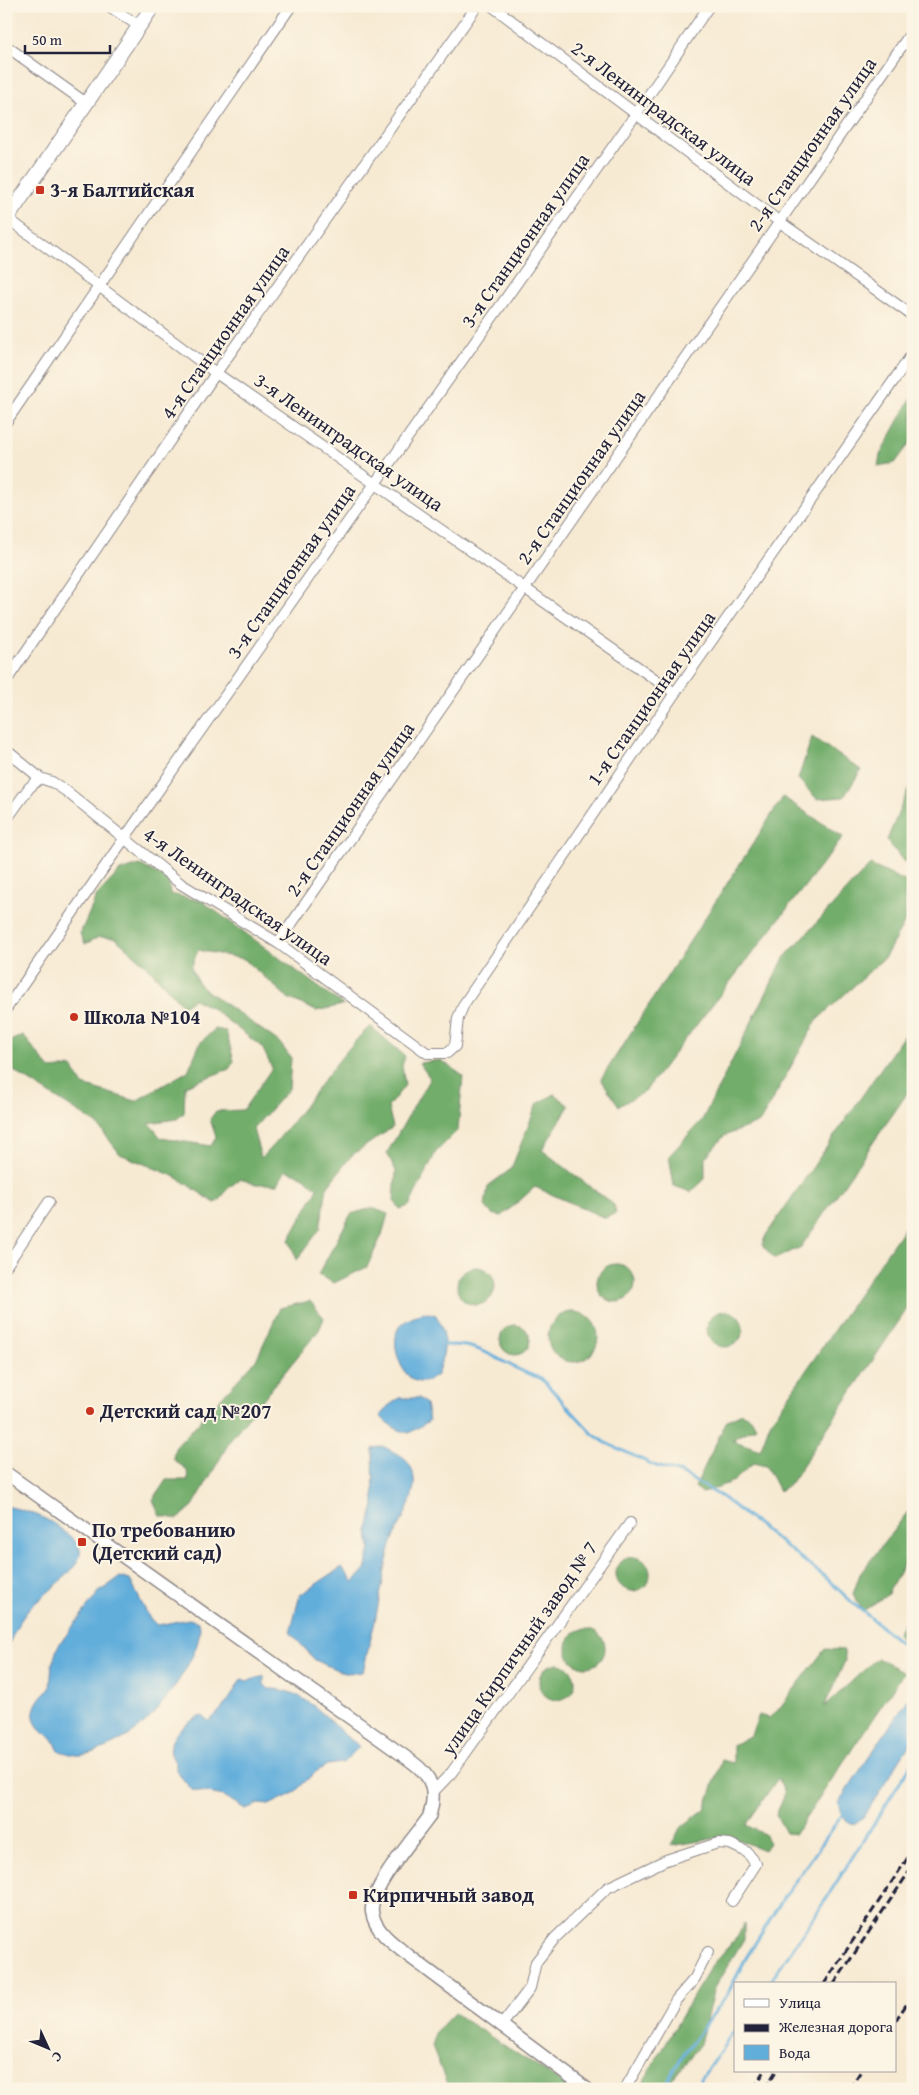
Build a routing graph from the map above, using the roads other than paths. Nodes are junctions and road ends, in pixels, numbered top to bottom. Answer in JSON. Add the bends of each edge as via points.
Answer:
{"nodes":[{"id":1,"x":109,"y":6,"type":"edge"},
{"id":2,"x":153,"y":6,"type":"edge"},
{"id":3,"x":291,"y":6,"type":"edge"},
{"id":4,"x":477,"y":6,"type":"edge"},
{"id":5,"x":492,"y":6,"type":"edge"},
{"id":6,"x":709,"y":6,"type":"edge"},
{"id":7,"x":139,"y":26,"type":"junction"},
{"id":8,"x":913,"y":30,"type":"edge"},
{"id":9,"x":6,"y":46,"type":"edge"},
{"id":10,"x":86,"y":103,"type":"junction"},
{"id":11,"x":636,"y":114,"type":"junction"},
{"id":12,"x":7,"y":219,"type":"edge"},
{"id":13,"x":780,"y":222,"type":"junction"},
{"id":14,"x":98,"y":286,"type":"junction"},
{"id":15,"x":913,"y":316,"type":"edge"},
{"id":16,"x":913,"y":353,"type":"edge"},
{"id":17,"x":216,"y":372,"type":"junction"},
{"id":18,"x":6,"y":422,"type":"edge"},
{"id":19,"x":374,"y":482,"type":"junction"},
{"id":20,"x":525,"y":588,"type":"junction"},
{"id":21,"x":6,"y":681,"type":"edge"},
{"id":22,"x":675,"y":693,"type":"junction"},
{"id":23,"x":6,"y":750,"type":"edge"},
{"id":24,"x":40,"y":778,"type":"junction"},
{"id":25,"x":6,"y":820,"type":"edge"},
{"id":26,"x":124,"y":839,"type":"junction"},
{"id":27,"x":278,"y":943,"type":"junction"},
{"id":28,"x":6,"y":1009,"type":"edge"},
{"id":29,"x":427,"y":1052,"type":"joint"},
{"id":30,"x":49,"y":1202,"type":"dead end"},
{"id":31,"x":6,"y":1266,"type":"edge"},
{"id":32,"x":6,"y":1473,"type":"edge"},
{"id":33,"x":630,"y":1523,"type":"dead end"},
{"id":34,"x":434,"y":1792,"type":"junction"},
{"id":35,"x":732,"y":1901,"type":"dead end"},
{"id":36,"x":708,"y":1952,"type":"dead end"},
{"id":37,"x":501,"y":2026,"type":"junction"},
{"id":38,"x":587,"y":2089,"type":"edge"},
{"id":39,"x":624,"y":2089,"type":"edge"}],
"edges":[{"from":1,"to":7,"type":"street"},
{"from":2,"to":7,"type":"main road"},
{"from":3,"to":14,"type":"street"},
{"from":4,"to":17,"type":"street","name":"4-я Станционная улица"},
{"from":5,"to":11,"type":"street","name":"2-я Ленинградская улица"},
{"from":6,"to":11,"type":"street","name":"3-я Станционная улица"},
{"from":7,"to":10,"type":"main road"},
{"from":8,"to":13,"type":"street","name":"2-я Станционная улица"},
{"from":9,"to":10,"type":"street"},
{"from":10,"to":12,"type":"main road"},
{"from":11,"to":13,"type":"street","name":"2-я Ленинградская улица"},
{"from":11,"to":19,"type":"street","name":"3-я Станционная улица"},
{"from":12,"to":14,"type":"street","name":"3-я Ленинградская улица"},
{"from":13,"to":15,"type":"street","name":"2-я Ленинградская улица"},
{"from":13,"to":20,"type":"street","name":"2-я Станционная улица"},
{"from":14,"to":17,"type":"street","name":"3-я Ленинградская улица"},
{"from":14,"to":18,"type":"street"},
{"from":16,"to":22,"type":"street","name":"1-я Станционная улица"},
{"from":17,"to":19,"type":"street","name":"3-я Ленинградская улица"},
{"from":17,"to":21,"type":"street","name":"4-я Станционная улица"},
{"from":19,"to":20,"type":"street","name":"3-я Ленинградская улица"},
{"from":19,"to":26,"type":"street","name":"3-я Станционная улица"},
{"from":20,"to":22,"type":"street","name":"3-я Ленинградская улица"},
{"from":20,"to":27,"type":"street","name":"2-я Станционная улица"},
{"from":22,"to":29,"type":"street","name":"1-я Станционная улица","via":[[464,1004],[458,1018],[455,1046],[447,1053]]},
{"from":23,"to":24,"type":"street","name":"4-я Ленинградская улица"},
{"from":24,"to":25,"type":"street"},
{"from":24,"to":26,"type":"street","name":"4-я Ленинградская улица","via":[[66,791]]},
{"from":26,"to":27,"type":"street","name":"4-я Ленинградская улица","via":[[181,884]]},
{"from":26,"to":28,"type":"street","name":"3-я Станционная улица"},
{"from":27,"to":29,"type":"street","name":"4-я Ленинградская улица"},
{"from":30,"to":31,"type":"street"},
{"from":32,"to":34,"type":"street","via":[[418,1766],[428,1777]]},
{"from":33,"to":34,"type":"street","name":"улица Кирпичный завод № 7","via":[[458,1765]]},
{"from":34,"to":37,"type":"street","via":[[429,1817],[379,1886],[372,1912],[377,1926],[388,1939]]},
{"from":35,"to":37,"type":"street","via":[[756,1864],[747,1852],[718,1842],[666,1860],[607,1888],[555,1938],[536,1962],[530,1988]]},
{"from":36,"to":39,"type":"street"},
{"from":37,"to":38,"type":"street"}]}
